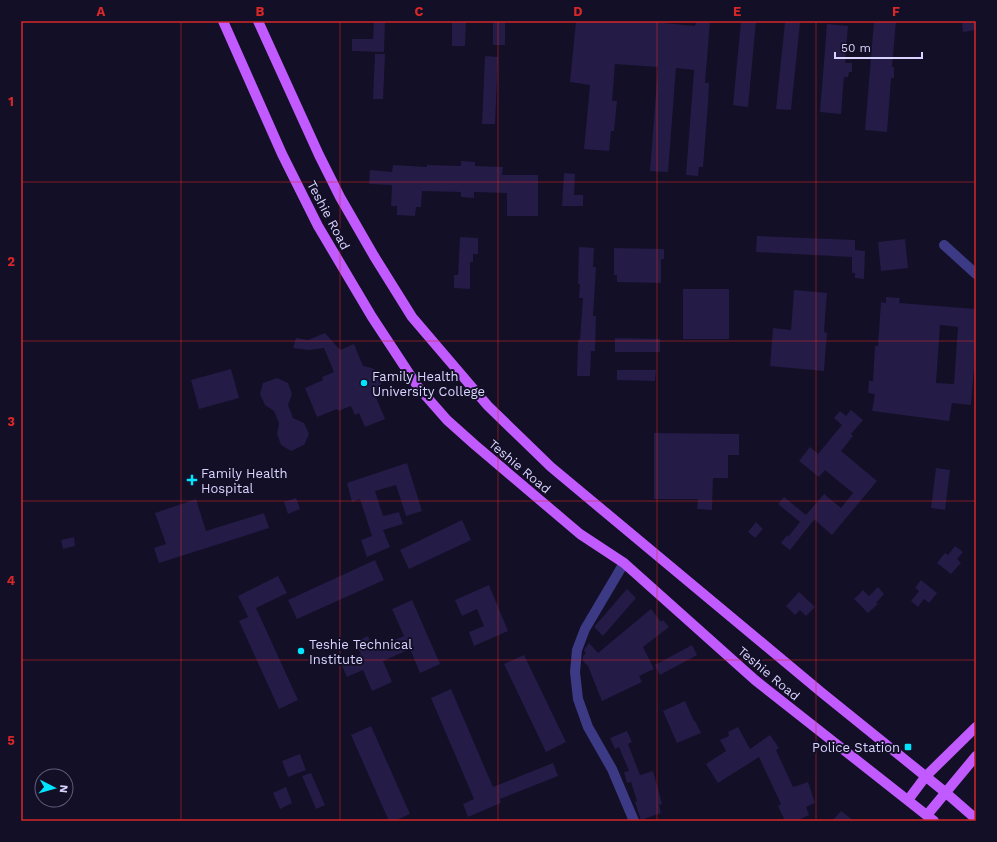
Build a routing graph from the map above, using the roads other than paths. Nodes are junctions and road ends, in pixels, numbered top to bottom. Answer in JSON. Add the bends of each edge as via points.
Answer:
{"nodes":[{"id":1,"x":223,"y":21,"type":"edge"},
{"id":2,"x":258,"y":21,"type":"edge"},
{"id":3,"x":944,"y":245,"type":"dead end"},
{"id":4,"x":976,"y":274,"type":"edge"},
{"id":5,"x":624,"y":563,"type":"junction"},
{"id":6,"x":976,"y":727,"type":"edge"},
{"id":7,"x":976,"y":756,"type":"edge"},
{"id":8,"x":926,"y":776,"type":"junction"},
{"id":9,"x":945,"y":792,"type":"junction"},
{"id":10,"x":908,"y":800,"type":"junction"},
{"id":11,"x":930,"y":818,"type":"edge"},
{"id":12,"x":976,"y":819,"type":"edge"},
{"id":13,"x":634,"y":821,"type":"edge"}],
"edges":[{"from":1,"to":5,"type":"main road","name":"Teshie Road","via":[[282,154],[318,226],[372,317],[418,387],[447,420],[474,444],[580,534]]},
{"from":2,"to":8,"type":"main road","name":"Teshie Road","via":[[319,155],[374,256],[412,318],[488,406],[551,467]]},
{"from":3,"to":4,"type":"street"},
{"from":5,"to":10,"type":"main road","name":"Teshie Road","via":[[755,680]]},
{"from":5,"to":13,"type":"street","via":[[585,629],[577,650],[575,672],[578,699],[588,727],[612,770]]},
{"from":6,"to":8,"type":"main road"},
{"from":7,"to":9,"type":"main road"},
{"from":8,"to":9,"type":"main road","name":"Teshie Road"},
{"from":8,"to":10,"type":"main road"},
{"from":9,"to":11,"type":"main road"},
{"from":9,"to":12,"type":"main road","name":"Teshie Road"},
{"from":10,"to":11,"type":"main road","name":"Teshie Road"}]}
